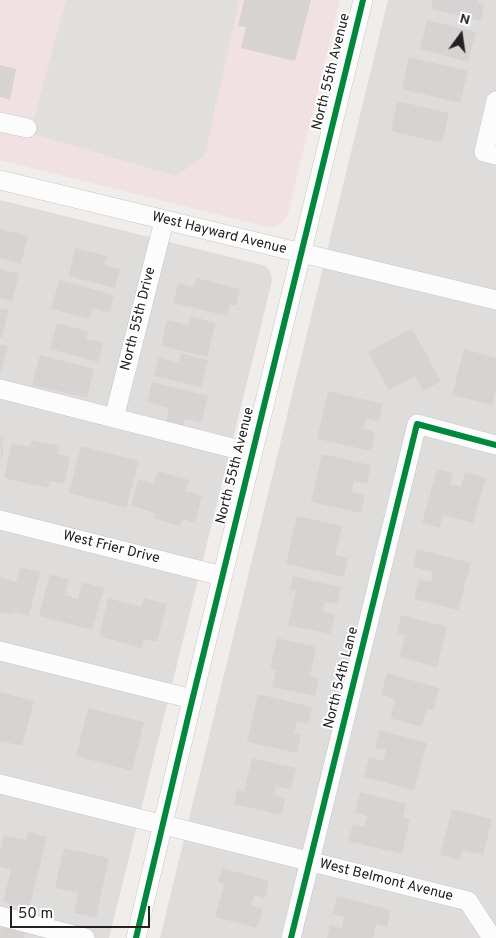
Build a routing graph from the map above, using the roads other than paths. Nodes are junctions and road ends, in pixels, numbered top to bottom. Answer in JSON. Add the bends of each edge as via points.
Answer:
{"nodes":[{"id":1,"x":363,"y":0,"type":"edge"},
{"id":2,"x":496,"y":101,"type":"edge"},
{"id":3,"x":0,"y":122,"type":"edge"},
{"id":4,"x":27,"y":128,"type":"dead end"},
{"id":5,"x":490,"y":154,"type":"edge"},
{"id":6,"x":0,"y":180,"type":"edge"},
{"id":7,"x":164,"y":221,"type":"junction"},
{"id":8,"x":300,"y":254,"type":"junction"},
{"id":9,"x":496,"y":300,"type":"edge"},
{"id":10,"x":0,"y":389,"type":"edge"},
{"id":11,"x":114,"y":418,"type":"junction"},
{"id":12,"x":496,"y":445,"type":"edge"},
{"id":13,"x":252,"y":453,"type":"junction"},
{"id":14,"x":0,"y":520,"type":"edge"},
{"id":15,"x":222,"y":576,"type":"junction"},
{"id":16,"x":0,"y":651,"type":"edge"},
{"id":17,"x":192,"y":699,"type":"junction"},
{"id":18,"x":0,"y":784,"type":"edge"},
{"id":19,"x":163,"y":825,"type":"junction"},
{"id":20,"x":310,"y":862,"type":"junction"},
{"id":21,"x":0,"y":916,"type":"edge"},
{"id":22,"x":86,"y":938,"type":"edge"},
{"id":23,"x":136,"y":938,"type":"edge"},
{"id":24,"x":291,"y":938,"type":"edge"},
{"id":25,"x":492,"y":938,"type":"edge"}],
"edges":[{"from":1,"to":8,"type":"street","name":"North 55th Avenue"},
{"from":2,"to":5,"type":"street"},
{"from":3,"to":4,"type":"street"},
{"from":6,"to":7,"type":"street","name":"West Hayward Avenue"},
{"from":7,"to":8,"type":"street","name":"West Hayward Avenue"},
{"from":7,"to":11,"type":"street","name":"North 55th Drive"},
{"from":8,"to":9,"type":"street","name":"West Hayward Avenue"},
{"from":8,"to":13,"type":"street","name":"North 55th Avenue"},
{"from":10,"to":11,"type":"street"},
{"from":11,"to":13,"type":"street"},
{"from":12,"to":20,"type":"street","name":"North 54th Lane","via":[[417,424]]},
{"from":13,"to":15,"type":"street","name":"North 55th Avenue"},
{"from":14,"to":15,"type":"street","name":"West Frier Drive"},
{"from":15,"to":17,"type":"street","name":"North 55th Avenue"},
{"from":16,"to":17,"type":"street"},
{"from":17,"to":19,"type":"street","name":"North 55th Avenue"},
{"from":18,"to":19,"type":"street","name":"West Belmont Avenue"},
{"from":19,"to":20,"type":"street","name":"West Belmont Avenue"},
{"from":19,"to":23,"type":"street","name":"North 55th Avenue"},
{"from":20,"to":24,"type":"street","name":"North 54th Lane"},
{"from":20,"to":25,"type":"street","name":"West Belmont Avenue","via":[[468,901]]},
{"from":21,"to":22,"type":"street"}]}
